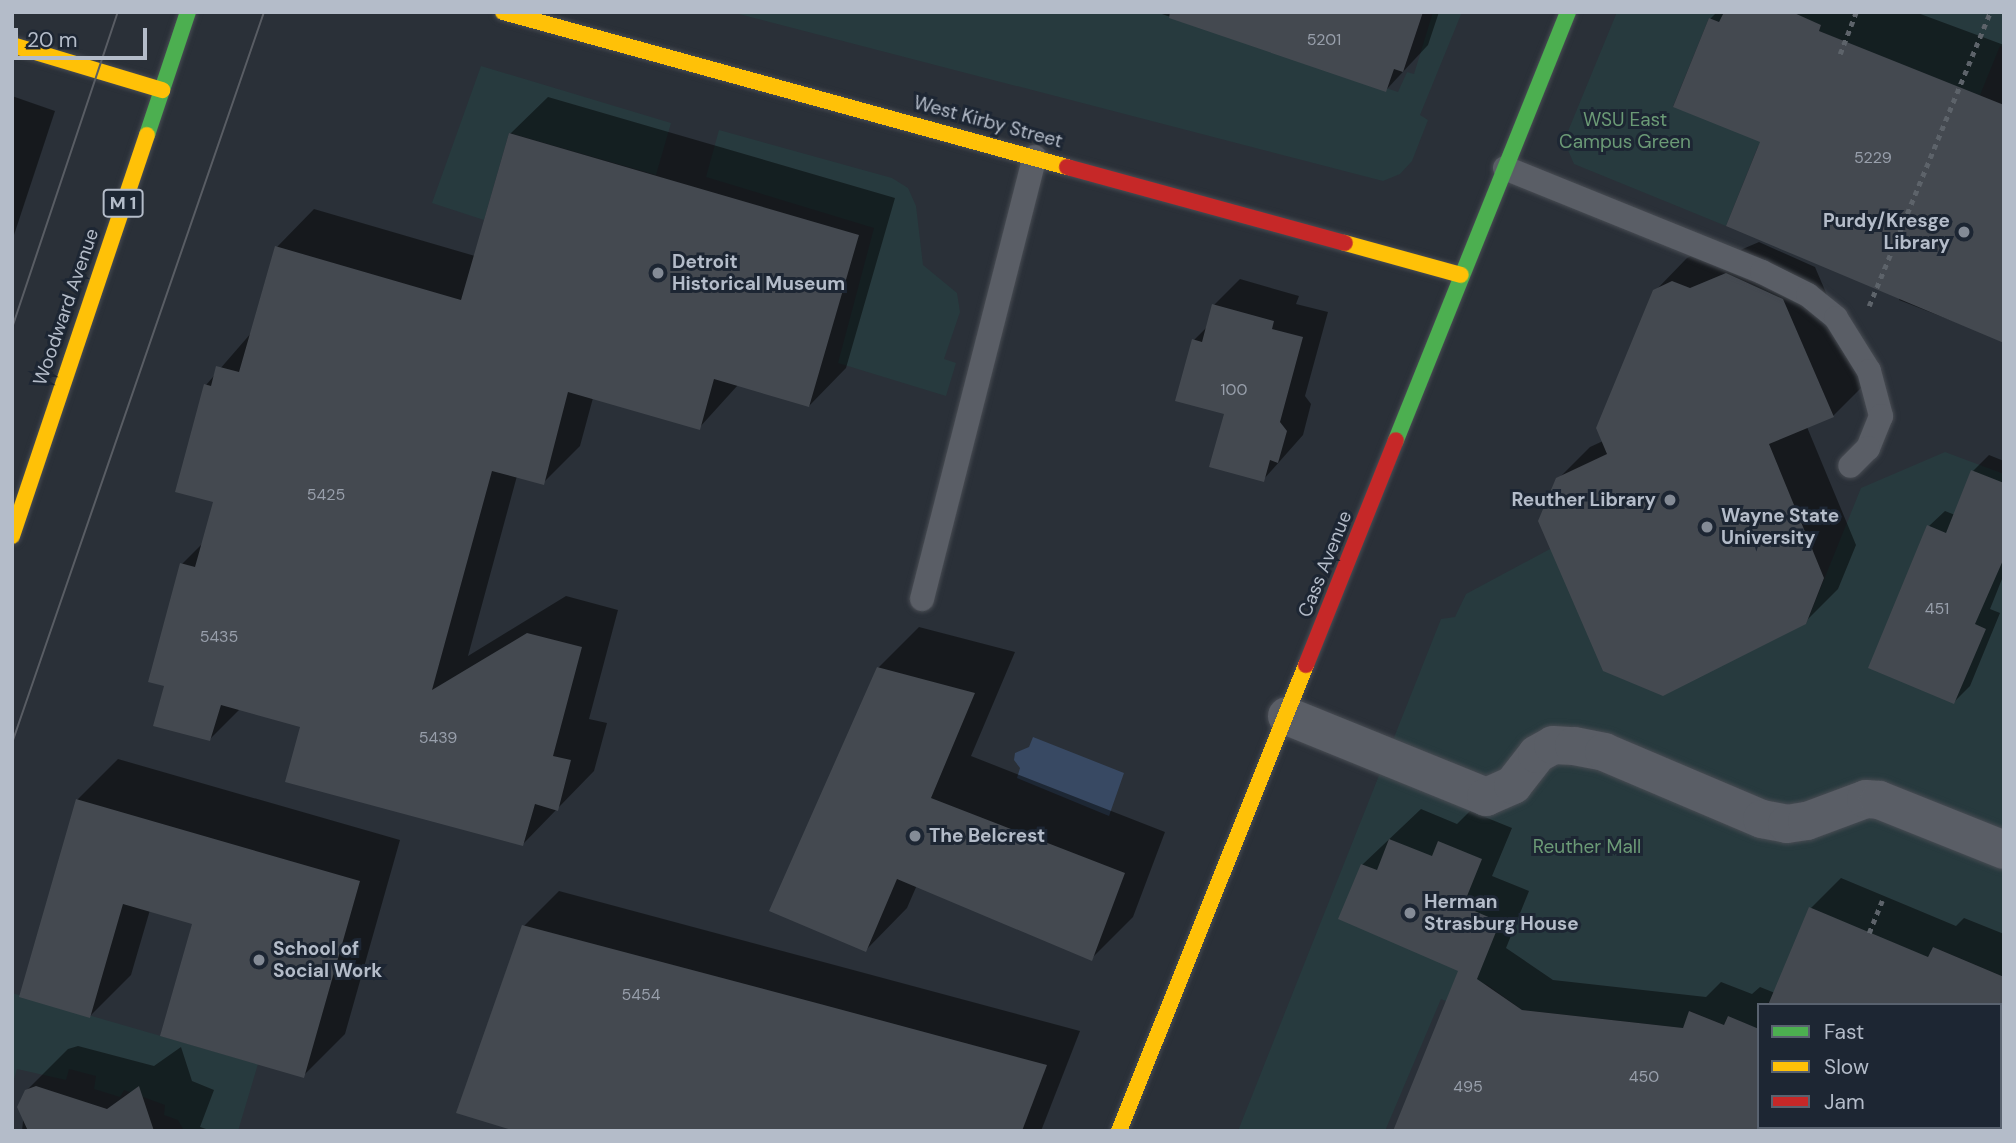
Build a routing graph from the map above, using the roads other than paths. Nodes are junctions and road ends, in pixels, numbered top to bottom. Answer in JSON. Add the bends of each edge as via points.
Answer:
{"nodes":[{"id":1,"x":188,"y":12,"type":"edge"},
{"id":2,"x":503,"y":12,"type":"edge"},
{"id":3,"x":1567,"y":12,"type":"edge"},
{"id":4,"x":12,"y":45,"type":"edge"},
{"id":5,"x":162,"y":90,"type":"junction"},
{"id":6,"x":1035,"y":157,"type":"junction"},
{"id":7,"x":1505,"y":168,"type":"junction"},
{"id":8,"x":1461,"y":275,"type":"junction"},
{"id":9,"x":1850,"y":466,"type":"dead end"},
{"id":10,"x":12,"y":536,"type":"edge"},
{"id":11,"x":922,"y":599,"type":"dead end"},
{"id":12,"x":1287,"y":716,"type":"junction"},
{"id":13,"x":2004,"y":850,"type":"edge"},
{"id":14,"x":1119,"y":1131,"type":"edge"}],
"edges":[{"from":1,"to":5,"type":"street","name":"Woodward Avenue","number":"M 1"},
{"from":2,"to":6,"type":"street","name":"West Kirby Street"},
{"from":3,"to":7,"type":"street","name":"Cass Avenue"},
{"from":4,"to":5,"type":"street"},
{"from":5,"to":10,"type":"street","name":"Woodward Avenue","number":"M 1"},
{"from":6,"to":8,"type":"street","name":"West Kirby Street"},
{"from":6,"to":11,"type":"lane"},
{"from":7,"to":8,"type":"street","name":"Cass Avenue"},
{"from":7,"to":9,"type":"lane","via":[[1762,272],[1808,295],[1836,318],[1869,371],[1881,416],[1868,448]]},
{"from":8,"to":12,"type":"street","name":"Cass Avenue"},
{"from":12,"to":13,"type":"street","via":[[1486,797],[1513,785],[1545,750],[1574,746],[1604,751],[1762,819],[1787,824],[1807,821],[1866,799],[1879,800]]},
{"from":12,"to":14,"type":"street","name":"Cass Avenue"}]}
